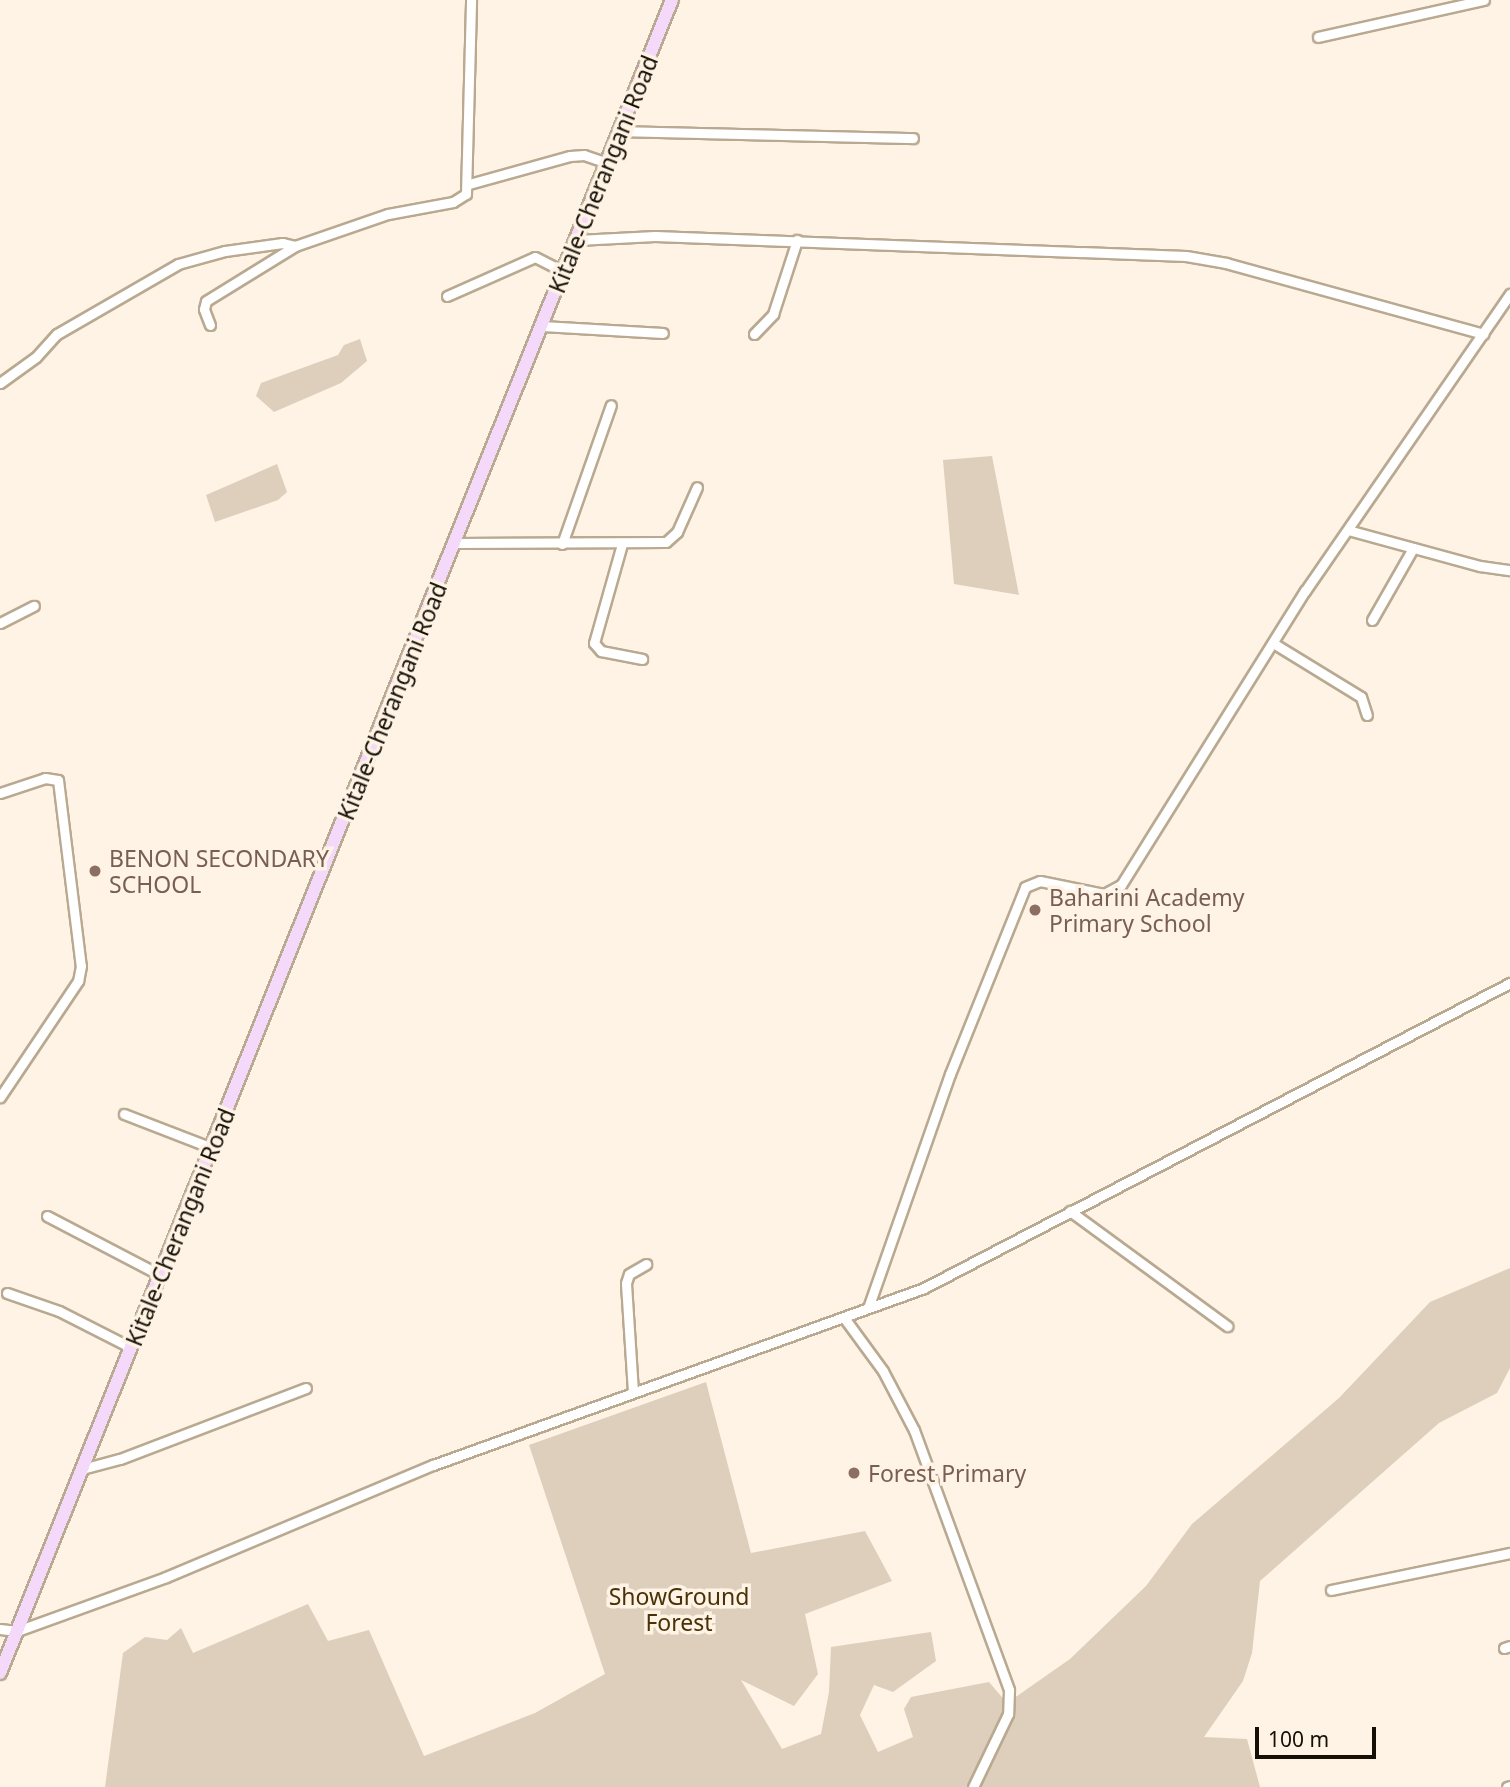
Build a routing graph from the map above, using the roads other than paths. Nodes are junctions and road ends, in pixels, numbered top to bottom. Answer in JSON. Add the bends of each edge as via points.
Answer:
{"nodes":[{"id":1,"x":471,"y":0,"type":"edge"},
{"id":2,"x":672,"y":0,"type":"edge"},
{"id":3,"x":1484,"y":0,"type":"edge"},
{"id":4,"x":1318,"y":37,"type":"dead end"},
{"id":5,"x":621,"y":131,"type":"junction"},
{"id":6,"x":914,"y":138,"type":"dead end"},
{"id":7,"x":607,"y":163,"type":"junction"},
{"id":8,"x":469,"y":184,"type":"junction"},
{"id":9,"x":577,"y":240,"type":"junction"},
{"id":10,"x":797,"y":240,"type":"junction"},
{"id":11,"x":295,"y":246,"type":"junction"},
{"id":12,"x":564,"y":272,"type":"junction"},
{"id":13,"x":1510,"y":294,"type":"edge"},
{"id":14,"x":447,"y":296,"type":"dead end"},
{"id":15,"x":210,"y":326,"type":"dead end"},
{"id":16,"x":542,"y":326,"type":"junction"},
{"id":17,"x":663,"y":333,"type":"dead end"},
{"id":18,"x":754,"y":334,"type":"dead end"},
{"id":19,"x":1483,"y":334,"type":"junction"},
{"id":20,"x":0,"y":383,"type":"edge"},
{"id":21,"x":611,"y":405,"type":"dead end"},
{"id":22,"x":697,"y":487,"type":"dead end"},
{"id":23,"x":1348,"y":530,"type":"junction"},
{"id":24,"x":454,"y":543,"type":"junction"},
{"id":25,"x":562,"y":544,"type":"junction"},
{"id":26,"x":622,"y":544,"type":"junction"},
{"id":27,"x":1413,"y":548,"type":"junction"},
{"id":28,"x":1510,"y":570,"type":"edge"},
{"id":29,"x":34,"y":606,"type":"dead end"},
{"id":30,"x":1371,"y":620,"type":"dead end"},
{"id":31,"x":0,"y":623,"type":"edge"},
{"id":32,"x":1273,"y":643,"type":"junction"},
{"id":33,"x":642,"y":659,"type":"dead end"},
{"id":34,"x":1367,"y":715,"type":"dead end"},
{"id":35,"x":0,"y":793,"type":"edge"},
{"id":36,"x":1510,"y":983,"type":"edge"},
{"id":37,"x":0,"y":1097,"type":"edge"},
{"id":38,"x":124,"y":1114,"type":"dead end"},
{"id":39,"x":212,"y":1149,"type":"junction"},
{"id":40,"x":1070,"y":1211,"type":"junction"},
{"id":41,"x":47,"y":1216,"type":"dead end"},
{"id":42,"x":646,"y":1264,"type":"dead end"},
{"id":43,"x":160,"y":1275,"type":"junction"},
{"id":44,"x":7,"y":1293,"type":"dead end"},
{"id":45,"x":867,"y":1308,"type":"junction"},
{"id":46,"x":845,"y":1319,"type":"junction"},
{"id":47,"x":1227,"y":1326,"type":"dead end"},
{"id":48,"x":131,"y":1347,"type":"junction"},
{"id":49,"x":306,"y":1388,"type":"dead end"},
{"id":50,"x":633,"y":1392,"type":"junction"},
{"id":51,"x":82,"y":1469,"type":"junction"},
{"id":52,"x":1510,"y":1553,"type":"edge"},
{"id":53,"x":1331,"y":1590,"type":"dead end"},
{"id":54,"x":0,"y":1629,"type":"edge"},
{"id":55,"x":17,"y":1631,"type":"junction"},
{"id":56,"x":0,"y":1673,"type":"edge"},
{"id":57,"x":973,"y":1787,"type":"edge"}],
"edges":[{"from":1,"to":8,"type":"street"},
{"from":2,"to":5,"type":"main road","name":"Kitale-Cherangani Road"},
{"from":3,"to":4,"type":"street"},
{"from":5,"to":6,"type":"street"},
{"from":5,"to":7,"type":"main road","name":"Kitale-Cherangani Road"},
{"from":7,"to":8,"type":"street","via":[[570,156]]},
{"from":7,"to":9,"type":"main road","name":"Kitale-Cherangani Road"},
{"from":8,"to":11,"type":"street","via":[[457,201],[388,214]]},
{"from":9,"to":10,"type":"street","via":[[655,236]]},
{"from":9,"to":12,"type":"main road","name":"Kitale-Cherangani Road"},
{"from":10,"to":18,"type":"street","via":[[773,314]]},
{"from":10,"to":19,"type":"street","via":[[1186,256]]},
{"from":11,"to":15,"type":"street","via":[[206,300]]},
{"from":11,"to":20,"type":"street","via":[[282,243],[225,251],[178,264],[57,334],[36,357]]},
{"from":12,"to":14,"type":"street","via":[[535,257]]},
{"from":12,"to":16,"type":"main road","name":"Kitale-Cherangani Road"},
{"from":13,"to":19,"type":"street"},
{"from":16,"to":17,"type":"street"},
{"from":16,"to":24,"type":"main road","name":"Kitale-Cherangani Road"},
{"from":19,"to":23,"type":"street"},
{"from":21,"to":25,"type":"street"},
{"from":22,"to":26,"type":"street","via":[[670,541]]},
{"from":23,"to":27,"type":"street"},
{"from":23,"to":32,"type":"street"},
{"from":24,"to":25,"type":"street"},
{"from":24,"to":39,"type":"main road","name":"Kitale-Cherangani Road"},
{"from":25,"to":26,"type":"street"},
{"from":26,"to":33,"type":"street","via":[[594,643],[601,651]]},
{"from":27,"to":28,"type":"street"},
{"from":27,"to":30,"type":"street"},
{"from":29,"to":31,"type":"street"},
{"from":32,"to":34,"type":"street","via":[[1361,697]]},
{"from":32,"to":45,"type":"street","via":[[1117,890],[1104,894],[1034,880],[1025,887],[950,1074]]},
{"from":35,"to":37,"type":"street","via":[[45,778],[58,780],[82,967],[78,981]]},
{"from":36,"to":40,"type":"street"},
{"from":38,"to":39,"type":"street"},
{"from":39,"to":43,"type":"main road","name":"Kitale-Cherangani Road"},
{"from":40,"to":45,"type":"street","via":[[955,1274]]},
{"from":40,"to":47,"type":"street"},
{"from":41,"to":43,"type":"street"},
{"from":42,"to":50,"type":"street","via":[[629,1274],[626,1283]]},
{"from":43,"to":48,"type":"main road","name":"Kitale-Cherangani Road"},
{"from":44,"to":48,"type":"street","via":[[59,1311]]},
{"from":45,"to":46,"type":"street"},
{"from":46,"to":50,"type":"street"},
{"from":46,"to":57,"type":"street","via":[[883,1371],[914,1430],[1009,1690],[1008,1714]]},
{"from":48,"to":51,"type":"main road","name":"Kitale-Cherangani Road"},
{"from":49,"to":51,"type":"street","via":[[120,1460]]},
{"from":50,"to":55,"type":"street","via":[[389,1483],[166,1577]]},
{"from":51,"to":55,"type":"main road","name":"Kitale-Cherangani Road"},
{"from":52,"to":53,"type":"street"},
{"from":54,"to":55,"type":"street"},
{"from":55,"to":56,"type":"main road","name":"Kitale-Cherangani Road"}]}
